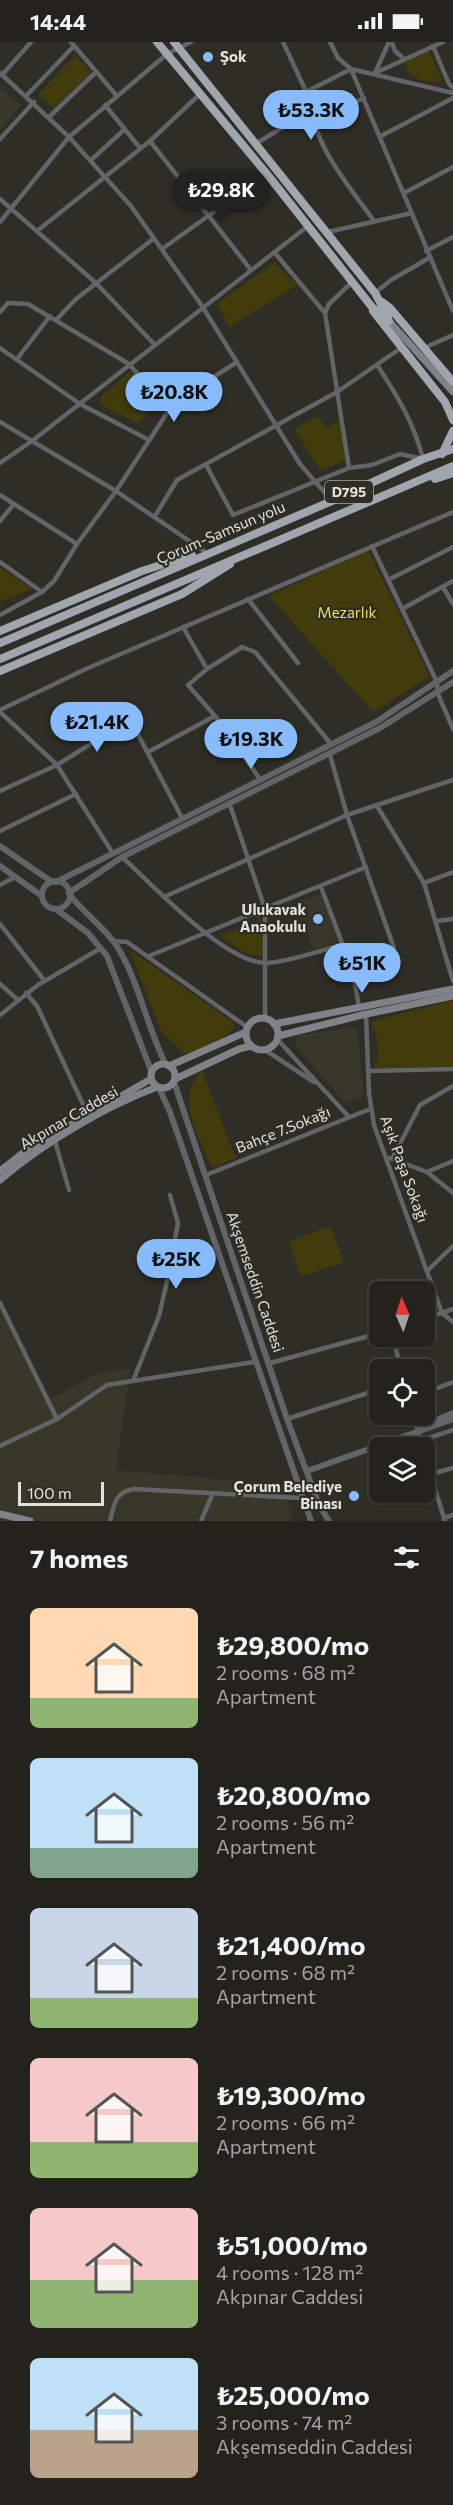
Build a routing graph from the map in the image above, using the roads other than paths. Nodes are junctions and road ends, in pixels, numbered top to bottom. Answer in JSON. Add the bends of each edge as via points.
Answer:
{"nodes":[{"id":1,"x":31,"y":42,"type":"edge"},
{"id":2,"x":157,"y":42,"type":"edge"},
{"id":3,"x":191,"y":42,"type":"edge"},
{"id":4,"x":283,"y":42,"type":"edge"},
{"id":5,"x":330,"y":42,"type":"edge"},
{"id":6,"x":390,"y":42,"type":"edge"},
{"id":7,"x":443,"y":42,"type":"edge"},
{"id":8,"x":73,"y":44,"type":"edge"},
{"id":9,"x":177,"y":45,"type":"edge"},
{"id":10,"x":433,"y":46,"type":"junction"},
{"id":11,"x":167,"y":54,"type":"junction"},
{"id":12,"x":402,"y":58,"type":"junction"},
{"id":13,"x":351,"y":69,"type":"junction"},
{"id":14,"x":96,"y":72,"type":"junction"},
{"id":15,"x":375,"y":73,"type":"junction"},
{"id":16,"x":1,"y":74,"type":"edge"},
{"id":17,"x":453,"y":91,"type":"edge"},
{"id":18,"x":306,"y":92,"type":"junction"},
{"id":19,"x":200,"y":94,"type":"junction"},
{"id":20,"x":27,"y":95,"type":"junction"},
{"id":21,"x":116,"y":95,"type":"junction"},
{"id":22,"x":364,"y":98,"type":"junction"},
{"id":23,"x":453,"y":98,"type":"edge"},
{"id":24,"x":34,"y":102,"type":"junction"},
{"id":25,"x":105,"y":105,"type":"junction"},
{"id":26,"x":310,"y":110,"type":"junction"},
{"id":27,"x":49,"y":117,"type":"junction"},
{"id":28,"x":315,"y":122,"type":"junction"},
{"id":29,"x":125,"y":129,"type":"junction"},
{"id":30,"x":381,"y":136,"type":"junction"},
{"id":31,"x":69,"y":137,"type":"junction"},
{"id":32,"x":0,"y":139,"type":"edge"},
{"id":33,"x":150,"y":141,"type":"junction"},
{"id":34,"x":257,"y":144,"type":"junction"},
{"id":35,"x":140,"y":148,"type":"junction"},
{"id":36,"x":91,"y":160,"type":"junction"},
{"id":37,"x":453,"y":167,"type":"edge"},
{"id":38,"x":267,"y":174,"type":"junction"},
{"id":39,"x":105,"y":175,"type":"junction"},
{"id":40,"x":404,"y":194,"type":"junction"},
{"id":41,"x":0,"y":199,"type":"edge"},
{"id":42,"x":11,"y":208,"type":"junction"},
{"id":43,"x":412,"y":213,"type":"junction"},
{"id":44,"x":209,"y":216,"type":"junction"},
{"id":45,"x":374,"y":220,"type":"junction"},
{"id":46,"x":0,"y":222,"type":"edge"},
{"id":47,"x":308,"y":226,"type":"junction"},
{"id":48,"x":37,"y":231,"type":"junction"},
{"id":49,"x":328,"y":232,"type":"junction"},
{"id":50,"x":453,"y":237,"type":"edge"},
{"id":51,"x":153,"y":239,"type":"junction"},
{"id":52,"x":162,"y":249,"type":"junction"},
{"id":53,"x":426,"y":251,"type":"junction"},
{"id":54,"x":275,"y":253,"type":"junction"},
{"id":55,"x":429,"y":258,"type":"junction"},
{"id":56,"x":251,"y":270,"type":"junction"},
{"id":57,"x":352,"y":282,"type":"junction"},
{"id":58,"x":96,"y":283,"type":"junction"},
{"id":59,"x":375,"y":293,"type":"junction"},
{"id":60,"x":381,"y":302,"type":"junction"},
{"id":61,"x":202,"y":306,"type":"junction"},
{"id":62,"x":372,"y":307,"type":"junction"},
{"id":63,"x":453,"y":311,"type":"edge"},
{"id":64,"x":0,"y":312,"type":"edge"},
{"id":65,"x":325,"y":313,"type":"junction"},
{"id":66,"x":50,"y":316,"type":"junction"},
{"id":67,"x":57,"y":319,"type":"junction"},
{"id":68,"x":389,"y":321,"type":"junction"},
{"id":69,"x":453,"y":335,"type":"edge"},
{"id":70,"x":154,"y":344,"type":"junction"},
{"id":71,"x":0,"y":348,"type":"edge"},
{"id":72,"x":400,"y":348,"type":"junction"},
{"id":73,"x":424,"y":348,"type":"junction"},
{"id":74,"x":17,"y":359,"type":"junction"},
{"id":75,"x":237,"y":362,"type":"junction"},
{"id":76,"x":129,"y":364,"type":"junction"},
{"id":77,"x":377,"y":364,"type":"junction"},
{"id":78,"x":453,"y":382,"type":"edge"},
{"id":79,"x":337,"y":392,"type":"junction"},
{"id":80,"x":453,"y":392,"type":"edge"},
{"id":81,"x":80,"y":404,"type":"junction"},
{"id":82,"x":169,"y":410,"type":"junction"},
{"id":83,"x":453,"y":420,"type":"edge"},
{"id":84,"x":0,"y":422,"type":"edge"},
{"id":85,"x":276,"y":426,"type":"junction"},
{"id":86,"x":453,"y":431,"type":"edge"},
{"id":87,"x":149,"y":440,"type":"junction"},
{"id":88,"x":32,"y":441,"type":"junction"},
{"id":89,"x":453,"y":448,"type":"edge"},
{"id":90,"x":442,"y":453,"type":"junction"},
{"id":91,"x":423,"y":459,"type":"junction"},
{"id":92,"x":0,"y":463,"type":"edge"},
{"id":93,"x":206,"y":465,"type":"junction"},
{"id":94,"x":453,"y":466,"type":"edge"},
{"id":95,"x":349,"y":468,"type":"junction"},
{"id":96,"x":453,"y":473,"type":"edge"},
{"id":97,"x":314,"y":481,"type":"junction"},
{"id":98,"x":116,"y":491,"type":"junction"},
{"id":99,"x":0,"y":495,"type":"edge"},
{"id":100,"x":386,"y":495,"type":"junction"},
{"id":101,"x":332,"y":501,"type":"junction"},
{"id":102,"x":14,"y":504,"type":"junction"},
{"id":103,"x":453,"y":512,"type":"edge"},
{"id":104,"x":155,"y":516,"type":"junction"},
{"id":105,"x":0,"y":521,"type":"edge"},
{"id":106,"x":246,"y":537,"type":"junction"},
{"id":107,"x":77,"y":544,"type":"junction"},
{"id":108,"x":372,"y":546,"type":"junction"},
{"id":109,"x":453,"y":547,"type":"edge"},
{"id":110,"x":256,"y":549,"type":"junction"},
{"id":111,"x":204,"y":551,"type":"junction"},
{"id":112,"x":0,"y":562,"type":"edge"},
{"id":113,"x":388,"y":580,"type":"junction"},
{"id":114,"x":453,"y":581,"type":"edge"},
{"id":115,"x":442,"y":587,"type":"junction"},
{"id":116,"x":42,"y":592,"type":"junction"},
{"id":117,"x":248,"y":599,"type":"junction"},
{"id":118,"x":453,"y":604,"type":"edge"},
{"id":119,"x":402,"y":609,"type":"junction"},
{"id":120,"x":0,"y":614,"type":"edge"},
{"id":121,"x":183,"y":627,"type":"junction"},
{"id":122,"x":0,"y":631,"type":"edge"},
{"id":123,"x":0,"y":643,"type":"edge"},
{"id":124,"x":0,"y":659,"type":"edge"},
{"id":125,"x":298,"y":663,"type":"dead end"},
{"id":126,"x":207,"y":669,"type":"junction"},
{"id":127,"x":0,"y":671,"type":"edge"},
{"id":128,"x":453,"y":671,"type":"edge"},
{"id":129,"x":437,"y":682,"type":"junction"},
{"id":130,"x":453,"y":682,"type":"edge"},
{"id":131,"x":438,"y":694,"type":"junction"},
{"id":132,"x":0,"y":711,"type":"edge"},
{"id":133,"x":215,"y":716,"type":"junction"},
{"id":134,"x":453,"y":729,"type":"edge"},
{"id":135,"x":331,"y":744,"type":"junction"},
{"id":136,"x":148,"y":752,"type":"junction"},
{"id":137,"x":330,"y":755,"type":"junction"},
{"id":138,"x":57,"y":765,"type":"junction"},
{"id":139,"x":260,"y":779,"type":"junction"},
{"id":140,"x":453,"y":780,"type":"edge"},
{"id":141,"x":0,"y":791,"type":"edge"},
{"id":142,"x":76,"y":794,"type":"junction"},
{"id":143,"x":230,"y":805,"type":"junction"},
{"id":144,"x":377,"y":806,"type":"junction"},
{"id":145,"x":347,"y":815,"type":"junction"},
{"id":146,"x":182,"y":818,"type":"junction"},
{"id":147,"x":0,"y":831,"type":"edge"},
{"id":148,"x":0,"y":846,"type":"edge"},
{"id":149,"x":112,"y":852,"type":"junction"},
{"id":150,"x":122,"y":857,"type":"junction"},
{"id":151,"x":248,"y":860,"type":"junction"},
{"id":152,"x":0,"y":866,"type":"edge"},
{"id":153,"x":366,"y":867,"type":"junction"},
{"id":154,"x":453,"y":872,"type":"edge"},
{"id":155,"x":15,"y":877,"type":"junction"},
{"id":156,"x":54,"y":882,"type":"junction"},
{"id":157,"x":424,"y":883,"type":"junction"},
{"id":158,"x":0,"y":885,"type":"edge"},
{"id":159,"x":321,"y":887,"type":"junction"},
{"id":160,"x":69,"y":894,"type":"junction"},
{"id":161,"x":42,"y":896,"type":"junction"},
{"id":162,"x":166,"y":896,"type":"junction"},
{"id":163,"x":56,"y":909,"type":"junction"},
{"id":164,"x":266,"y":909,"type":"junction"},
{"id":165,"x":453,"y":919,"type":"edge"},
{"id":166,"x":437,"y":921,"type":"junction"},
{"id":167,"x":0,"y":924,"type":"edge"},
{"id":168,"x":206,"y":935,"type":"junction"},
{"id":169,"x":113,"y":941,"type":"junction"},
{"id":170,"x":342,"y":945,"type":"junction"},
{"id":171,"x":101,"y":948,"type":"junction"},
{"id":172,"x":149,"y":956,"type":"junction"},
{"id":173,"x":266,"y":963,"type":"junction"},
{"id":174,"x":353,"y":972,"type":"junction"},
{"id":175,"x":45,"y":980,"type":"junction"},
{"id":176,"x":453,"y":981,"type":"edge"},
{"id":177,"x":0,"y":984,"type":"edge"},
{"id":178,"x":453,"y":989,"type":"edge"},
{"id":179,"x":26,"y":993,"type":"junction"},
{"id":180,"x":453,"y":996,"type":"edge"},
{"id":181,"x":18,"y":1000,"type":"junction"},
{"id":182,"x":359,"y":1007,"type":"junction"},
{"id":183,"x":366,"y":1014,"type":"junction"},
{"id":184,"x":0,"y":1015,"type":"edge"},
{"id":185,"x":265,"y":1018,"type":"junction"},
{"id":186,"x":274,"y":1024,"type":"junction"},
{"id":187,"x":247,"y":1029,"type":"junction"},
{"id":188,"x":277,"y":1037,"type":"junction"},
{"id":189,"x":251,"y":1046,"type":"junction"},
{"id":190,"x":265,"y":1050,"type":"junction"},
{"id":191,"x":168,"y":1065,"type":"junction"},
{"id":192,"x":453,"y":1069,"type":"edge"},
{"id":193,"x":368,"y":1071,"type":"junction"},
{"id":194,"x":152,"y":1076,"type":"junction"},
{"id":195,"x":175,"y":1081,"type":"junction"},
{"id":196,"x":453,"y":1086,"type":"edge"},
{"id":197,"x":158,"y":1087,"type":"junction"},
{"id":198,"x":321,"y":1087,"type":"junction"},
{"id":199,"x":370,"y":1109,"type":"junction"},
{"id":200,"x":88,"y":1115,"type":"junction"},
{"id":201,"x":348,"y":1116,"type":"junction"},
{"id":202,"x":55,"y":1141,"type":"junction"},
{"id":203,"x":389,"y":1158,"type":"junction"},
{"id":204,"x":453,"y":1161,"type":"edge"},
{"id":205,"x":0,"y":1171,"type":"edge"},
{"id":206,"x":427,"y":1172,"type":"junction"},
{"id":207,"x":206,"y":1174,"type":"junction"},
{"id":208,"x":0,"y":1180,"type":"edge"},
{"id":209,"x":69,"y":1190,"type":"dead end"},
{"id":210,"x":453,"y":1192,"type":"edge"},
{"id":211,"x":170,"y":1195,"type":"dead end"},
{"id":212,"x":453,"y":1246,"type":"edge"},
{"id":213,"x":427,"y":1271,"type":"junction"},
{"id":214,"x":0,"y":1303,"type":"edge"},
{"id":215,"x":453,"y":1309,"type":"edge"},
{"id":216,"x":442,"y":1313,"type":"junction"},
{"id":217,"x":435,"y":1315,"type":"edge"},
{"id":218,"x":453,"y":1322,"type":"edge"},
{"id":219,"x":369,"y":1336,"type":"edge"},
{"id":220,"x":254,"y":1362,"type":"junction"},
{"id":221,"x":270,"y":1363,"type":"junction"},
{"id":222,"x":133,"y":1381,"type":"junction"},
{"id":223,"x":453,"y":1382,"type":"edge"},
{"id":224,"x":435,"y":1389,"type":"edge"},
{"id":225,"x":369,"y":1393,"type":"edge"},
{"id":226,"x":453,"y":1413,"type":"edge"},
{"id":227,"x":57,"y":1419,"type":"junction"},
{"id":228,"x":288,"y":1419,"type":"junction"},
{"id":229,"x":453,"y":1419,"type":"edge"},
{"id":230,"x":416,"y":1425,"type":"edge"},
{"id":231,"x":453,"y":1430,"type":"edge"},
{"id":232,"x":418,"y":1431,"type":"junction"},
{"id":233,"x":419,"y":1437,"type":"edge"},
{"id":234,"x":432,"y":1437,"type":"edge"},
{"id":235,"x":0,"y":1446,"type":"edge"},
{"id":236,"x":453,"y":1468,"type":"edge"},
{"id":237,"x":307,"y":1471,"type":"junction"},
{"id":238,"x":435,"y":1473,"type":"edge"},
{"id":239,"x":435,"y":1488,"type":"edge"},
{"id":240,"x":213,"y":1493,"type":"junction"},
{"id":241,"x":302,"y":1498,"type":"junction"},
{"id":242,"x":0,"y":1514,"type":"edge"},
{"id":243,"x":453,"y":1515,"type":"edge"},
{"id":244,"x":444,"y":1519,"type":"edge"},
{"id":245,"x":30,"y":1521,"type":"edge"},
{"id":246,"x":110,"y":1521,"type":"edge"},
{"id":247,"x":201,"y":1521,"type":"edge"},
{"id":248,"x":311,"y":1521,"type":"edge"},
{"id":249,"x":329,"y":1521,"type":"edge"}],
"edges":[{"from":1,"to":16,"type":"street"},
{"from":2,"to":11,"type":"highway"},
{"from":3,"to":9,"type":"street"},
{"from":4,"to":18,"type":"street"},
{"from":5,"to":13,"type":"street","via":[[338,58]]},
{"from":6,"to":12,"type":"street"},
{"from":6,"to":15,"type":"street"},
{"from":7,"to":10,"type":"street"},
{"from":8,"to":14,"type":"street"},
{"from":8,"to":20,"type":"street"},
{"from":9,"to":11,"type":"street"},
{"from":9,"to":34,"type":"highway"},
{"from":10,"to":12,"type":"street"},
{"from":10,"to":17,"type":"street"},
{"from":11,"to":19,"type":"highway"},
{"from":11,"to":21,"type":"street"},
{"from":12,"to":15,"type":"street"},
{"from":13,"to":15,"type":"street"},
{"from":13,"to":18,"type":"street"},
{"from":13,"to":22,"type":"street"},
{"from":14,"to":21,"type":"street"},
{"from":14,"to":27,"type":"street"},
{"from":15,"to":17,"type":"street"},
{"from":16,"to":20,"type":"street"},
{"from":18,"to":26,"type":"street"},
{"from":19,"to":33,"type":"street"},
{"from":19,"to":38,"type":"highway"},
{"from":20,"to":24,"type":"street"},
{"from":21,"to":25,"type":"street"},
{"from":22,"to":28,"type":"street"},
{"from":22,"to":30,"type":"street"},
{"from":23,"to":30,"type":"street"},
{"from":24,"to":27,"type":"street"},
{"from":24,"to":32,"type":"street"},
{"from":25,"to":29,"type":"street"},
{"from":25,"to":31,"type":"street"},
{"from":26,"to":28,"type":"street"},
{"from":26,"to":34,"type":"street"},
{"from":27,"to":31,"type":"street"},
{"from":28,"to":45,"type":"street","via":[[328,153]]},
{"from":29,"to":35,"type":"street"},
{"from":29,"to":36,"type":"street"},
{"from":30,"to":40,"type":"street"},
{"from":31,"to":36,"type":"street"},
{"from":31,"to":42,"type":"street"},
{"from":33,"to":35,"type":"street"},
{"from":33,"to":44,"type":"street"},
{"from":34,"to":49,"type":"highway"},
{"from":35,"to":39,"type":"street"},
{"from":36,"to":39,"type":"street"},
{"from":37,"to":40,"type":"street"},
{"from":38,"to":44,"type":"street"},
{"from":38,"to":47,"type":"highway"},
{"from":39,"to":48,"type":"street"},
{"from":39,"to":51,"type":"street"},
{"from":40,"to":43,"type":"street"},
{"from":41,"to":42,"type":"street"},
{"from":42,"to":46,"type":"street"},
{"from":42,"to":48,"type":"street"},
{"from":43,"to":45,"type":"street"},
{"from":43,"to":53,"type":"street"},
{"from":44,"to":52,"type":"street"},
{"from":44,"to":56,"type":"street"},
{"from":45,"to":49,"type":"street"},
{"from":47,"to":54,"type":"street"},
{"from":47,"to":57,"type":"highway"},
{"from":48,"to":58,"type":"street"},
{"from":49,"to":59,"type":"highway"},
{"from":50,"to":53,"type":"street"},
{"from":51,"to":52,"type":"street"},
{"from":51,"to":58,"type":"street"},
{"from":52,"to":61,"type":"street"},
{"from":53,"to":55,"type":"street"},
{"from":54,"to":56,"type":"street"},
{"from":54,"to":65,"type":"street"},
{"from":55,"to":59,"type":"street"},
{"from":55,"to":63,"type":"street"},
{"from":56,"to":61,"type":"street"},
{"from":57,"to":62,"type":"highway"},
{"from":57,"to":65,"type":"street"},
{"from":58,"to":67,"type":"street"},
{"from":58,"to":70,"type":"street"},
{"from":59,"to":60,"type":"highway"},
{"from":60,"to":68,"type":"highway"},
{"from":60,"to":73,"type":"highway"},
{"from":61,"to":70,"type":"street"},
{"from":61,"to":75,"type":"street"},
{"from":62,"to":68,"type":"highway"},
{"from":62,"to":72,"type":"highway"},
{"from":64,"to":66,"type":"street","via":[[8,303],[28,304]]},
{"from":65,"to":79,"type":"street"},
{"from":66,"to":67,"type":"street"},
{"from":66,"to":74,"type":"street"},
{"from":67,"to":76,"type":"street"},
{"from":68,"to":80,"type":"main road"},
{"from":69,"to":73,"type":"street"},
{"from":70,"to":76,"type":"street"},
{"from":71,"to":74,"type":"street"},
{"from":72,"to":77,"type":"street"},
{"from":72,"to":83,"type":"highway","via":[[441,396]]},
{"from":73,"to":78,"type":"highway"},
{"from":74,"to":81,"type":"street"},
{"from":75,"to":82,"type":"street"},
{"from":75,"to":85,"type":"street"},
{"from":76,"to":81,"type":"street"},
{"from":76,"to":82,"type":"street"},
{"from":77,"to":79,"type":"street"},
{"from":77,"to":91,"type":"street","via":[[416,431]]},
{"from":79,"to":85,"type":"street"},
{"from":79,"to":95,"type":"street"},
{"from":81,"to":87,"type":"street"},
{"from":81,"to":88,"type":"street"},
{"from":82,"to":87,"type":"street"},
{"from":84,"to":88,"type":"street"},
{"from":85,"to":93,"type":"street"},
{"from":85,"to":97,"type":"street"},
{"from":86,"to":90,"type":"highway"},
{"from":87,"to":98,"type":"street"},
{"from":88,"to":92,"type":"street"},
{"from":88,"to":98,"type":"street"},
{"from":89,"to":90,"type":"highway","name":"Çorum-Samsun yolu","number":"D795"},
{"from":90,"to":91,"type":"highway","name":"Çorum-Samsun yolu","number":"D795"},
{"from":91,"to":95,"type":"street","via":[[400,454],[372,465]]},
{"from":91,"to":101,"type":"highway","name":"Çorum-Samsun yolu","number":"D795"},
{"from":93,"to":97,"type":"street","via":[[233,515]]},
{"from":93,"to":104,"type":"street","via":[[177,480]]},
{"from":94,"to":100,"type":"highway","name":"Çorum-Samsun yolu","number":"D795"},
{"from":95,"to":97,"type":"street"},
{"from":96,"to":100,"type":"highway"},
{"from":97,"to":101,"type":"street"},
{"from":98,"to":104,"type":"street"},
{"from":98,"to":107,"type":"street"},
{"from":99,"to":102,"type":"street"},
{"from":100,"to":110,"type":"highway","name":"Çorum-Samsun yolu","number":"D795"},
{"from":101,"to":106,"type":"highway","name":"Çorum-Samsun yolu","number":"D795"},
{"from":102,"to":105,"type":"street"},
{"from":102,"to":107,"type":"street"},
{"from":103,"to":108,"type":"street"},
{"from":104,"to":111,"type":"street"},
{"from":106,"to":111,"type":"highway"},
{"from":106,"to":123,"type":"highway","name":"Çorum-Samsun yolu","number":"D795"},
{"from":107,"to":116,"type":"street","via":[[54,581]]},
{"from":108,"to":113,"type":"street"},
{"from":108,"to":117,"type":"street"},
{"from":109,"to":113,"type":"street"},
{"from":110,"to":124,"type":"highway","name":"Çorum-Samsun yolu","number":"D795"},
{"from":110,"to":127,"type":"highway","via":[[182,594]]},
{"from":111,"to":122,"type":"highway","via":[[142,571]]},
{"from":112,"to":116,"type":"street"},
{"from":113,"to":119,"type":"street"},
{"from":114,"to":115,"type":"street"},
{"from":115,"to":118,"type":"street"},
{"from":115,"to":119,"type":"street"},
{"from":116,"to":120,"type":"street"},
{"from":117,"to":121,"type":"street"},
{"from":117,"to":125,"type":"street"},
{"from":119,"to":129,"type":"street"},
{"from":121,"to":126,"type":"street"},
{"from":121,"to":132,"type":"street"},
{"from":126,"to":133,"type":"street","via":[[188,685]]},
{"from":126,"to":135,"type":"street","via":[[242,647],[251,649]]},
{"from":128,"to":129,"type":"street"},
{"from":129,"to":131,"type":"street"},
{"from":129,"to":135,"type":"street","via":[[376,722]]},
{"from":130,"to":131,"type":"street"},
{"from":131,"to":134,"type":"street"},
{"from":131,"to":137,"type":"street"},
{"from":132,"to":138,"type":"street"},
{"from":133,"to":136,"type":"street"},
{"from":133,"to":139,"type":"street"},
{"from":135,"to":139,"type":"street"},
{"from":136,"to":138,"type":"street","via":[[132,723],[126,722]]},
{"from":136,"to":146,"type":"street"},
{"from":137,"to":143,"type":"street"},
{"from":137,"to":145,"type":"street"},
{"from":138,"to":141,"type":"street"},
{"from":138,"to":142,"type":"street"},
{"from":139,"to":146,"type":"street"},
{"from":140,"to":144,"type":"street"},
{"from":142,"to":147,"type":"street"},
{"from":142,"to":149,"type":"street"},
{"from":143,"to":150,"type":"street"},
{"from":143,"to":151,"type":"street"},
{"from":144,"to":145,"type":"street"},
{"from":144,"to":157,"type":"street"},
{"from":145,"to":151,"type":"street"},
{"from":145,"to":153,"type":"street"},
{"from":146,"to":149,"type":"street"},
{"from":148,"to":156,"type":"street"},
{"from":149,"to":156,"type":"street"},
{"from":150,"to":160,"type":"street"},
{"from":150,"to":162,"type":"street"},
{"from":151,"to":162,"type":"street"},
{"from":151,"to":164,"type":"street"},
{"from":152,"to":155,"type":"street"},
{"from":153,"to":159,"type":"street"},
{"from":153,"to":174,"type":"street","via":[[394,948],[390,955]]},
{"from":154,"to":157,"type":"street"},
{"from":155,"to":158,"type":"street"},
{"from":155,"to":161,"type":"street"},
{"from":156,"to":160,"type":"street","via":[[64,885]]},
{"from":156,"to":161,"type":"street","via":[[46,886]]},
{"from":157,"to":166,"type":"street"},
{"from":159,"to":164,"type":"street"},
{"from":159,"to":170,"type":"street"},
{"from":160,"to":163,"type":"street","via":[[66,905]]},
{"from":160,"to":169,"type":"street"},
{"from":161,"to":163,"type":"street","via":[[46,905]]},
{"from":162,"to":168,"type":"street"},
{"from":163,"to":171,"type":"street"},
{"from":164,"to":168,"type":"street"},
{"from":164,"to":173,"type":"street"},
{"from":165,"to":166,"type":"street"},
{"from":166,"to":176,"type":"street"},
{"from":167,"to":175,"type":"street"},
{"from":168,"to":172,"type":"street"},
{"from":168,"to":173,"type":"street","via":[[233,952]]},
{"from":169,"to":172,"type":"street","via":[[127,942]]},
{"from":169,"to":191,"type":"street","via":[[124,958],[155,1044]]},
{"from":170,"to":173,"type":"street"},
{"from":170,"to":174,"type":"street"},
{"from":171,"to":175,"type":"street"},
{"from":171,"to":194,"type":"street"},
{"from":172,"to":187,"type":"street"},
{"from":173,"to":185,"type":"street"},
{"from":174,"to":182,"type":"street"},
{"from":175,"to":179,"type":"street"},
{"from":177,"to":181,"type":"street"},
{"from":178,"to":182,"type":"main road"},
{"from":179,"to":181,"type":"street"},
{"from":179,"to":200,"type":"street","via":[[36,1006]]},
{"from":180,"to":183,"type":"main road"},
{"from":181,"to":184,"type":"street"},
{"from":182,"to":186,"type":"main road"},
{"from":183,"to":188,"type":"main road"},
{"from":183,"to":193,"type":"street","name":"Aşık Paşa Sokağı"},
{"from":185,"to":186,"type":"main road"},
{"from":185,"to":187,"type":"main road","via":[[255,1020]]},
{"from":186,"to":188,"type":"main road"},
{"from":187,"to":189,"type":"main road"},
{"from":187,"to":191,"type":"main road"},
{"from":188,"to":190,"type":"main road","via":[[273,1046]]},
{"from":188,"to":198,"type":"street"},
{"from":189,"to":190,"type":"main road"},
{"from":189,"to":195,"type":"main road"},
{"from":190,"to":198,"type":"street"},
{"from":191,"to":194,"type":"main road","via":[[159,1065]]},
{"from":191,"to":195,"type":"main road","via":[[174,1070]]},
{"from":192,"to":193,"type":"street"},
{"from":193,"to":199,"type":"street","name":"Aşık Paşa Sokağı"},
{"from":194,"to":197,"type":"main road"},
{"from":194,"to":200,"type":"main road","name":"Akpınar Caddesi"},
{"from":195,"to":197,"type":"main road","via":[[169,1087]]},
{"from":195,"to":207,"type":"street","name":"Akşemseddin Caddesi"},
{"from":196,"to":203,"type":"street","via":[[420,1104]]},
{"from":197,"to":202,"type":"main road","name":"Akpınar Caddesi","via":[[131,1096]]},
{"from":197,"to":220,"type":"street","name":"Akşemseddin Caddesi","via":[[170,1112]]},
{"from":198,"to":201,"type":"street"},
{"from":199,"to":201,"type":"street","name":"Bahçe 7.Sokağı"},
{"from":199,"to":203,"type":"street","name":"Aşık Paşa Sokağı"},
{"from":200,"to":205,"type":"main road","name":"Akpınar Caddesi","via":[[28,1149]]},
{"from":201,"to":207,"type":"street","name":"Bahçe 7.Sokağı"},
{"from":202,"to":208,"type":"main road","name":"Akpınar Caddesi"},
{"from":202,"to":209,"type":"street"},
{"from":203,"to":206,"type":"street"},
{"from":203,"to":213,"type":"street","name":"Aşık Paşa Sokağı"},
{"from":204,"to":206,"type":"street"},
{"from":206,"to":210,"type":"street"},
{"from":207,"to":221,"type":"street","name":"Akşemseddin Caddesi"},
{"from":211,"to":222,"type":"street","via":[[178,1223],[168,1277],[159,1316]]},
{"from":212,"to":213,"type":"street"},
{"from":213,"to":216,"type":"street","name":"Aşık Paşa Sokağı"},
{"from":214,"to":227,"type":"street"},
{"from":215,"to":216,"type":"street"},
{"from":216,"to":217,"type":"street"},
{"from":216,"to":218,"type":"street"},
{"from":219,"to":221,"type":"street"},
{"from":220,"to":222,"type":"street"},
{"from":220,"to":241,"type":"street","name":"Akşemseddin Caddesi"},
{"from":221,"to":228,"type":"street","name":"Akşemseddin Caddesi"},
{"from":222,"to":227,"type":"street","via":[[107,1385]]},
{"from":223,"to":224,"type":"street"},
{"from":225,"to":228,"type":"street"},
{"from":226,"to":232,"type":"street"},
{"from":227,"to":235,"type":"street"},
{"from":228,"to":237,"type":"street","name":"Akşemseddin Caddesi"},
{"from":229,"to":232,"type":"street"},
{"from":230,"to":232,"type":"street"},
{"from":231,"to":234,"type":"street"},
{"from":232,"to":233,"type":"street"},
{"from":232,"to":237,"type":"street"},
{"from":236,"to":238,"type":"street"},
{"from":237,"to":249,"type":"street","name":"Akşemseddin Caddesi"},
{"from":239,"to":244,"type":"street"},
{"from":240,"to":241,"type":"street"},
{"from":240,"to":246,"type":"street","via":[[128,1489],[115,1499]]},
{"from":240,"to":247,"type":"street"},
{"from":241,"to":248,"type":"street","name":"Akşemseddin Caddesi"},
{"from":242,"to":245,"type":"main road"},
{"from":243,"to":244,"type":"street"}]}
